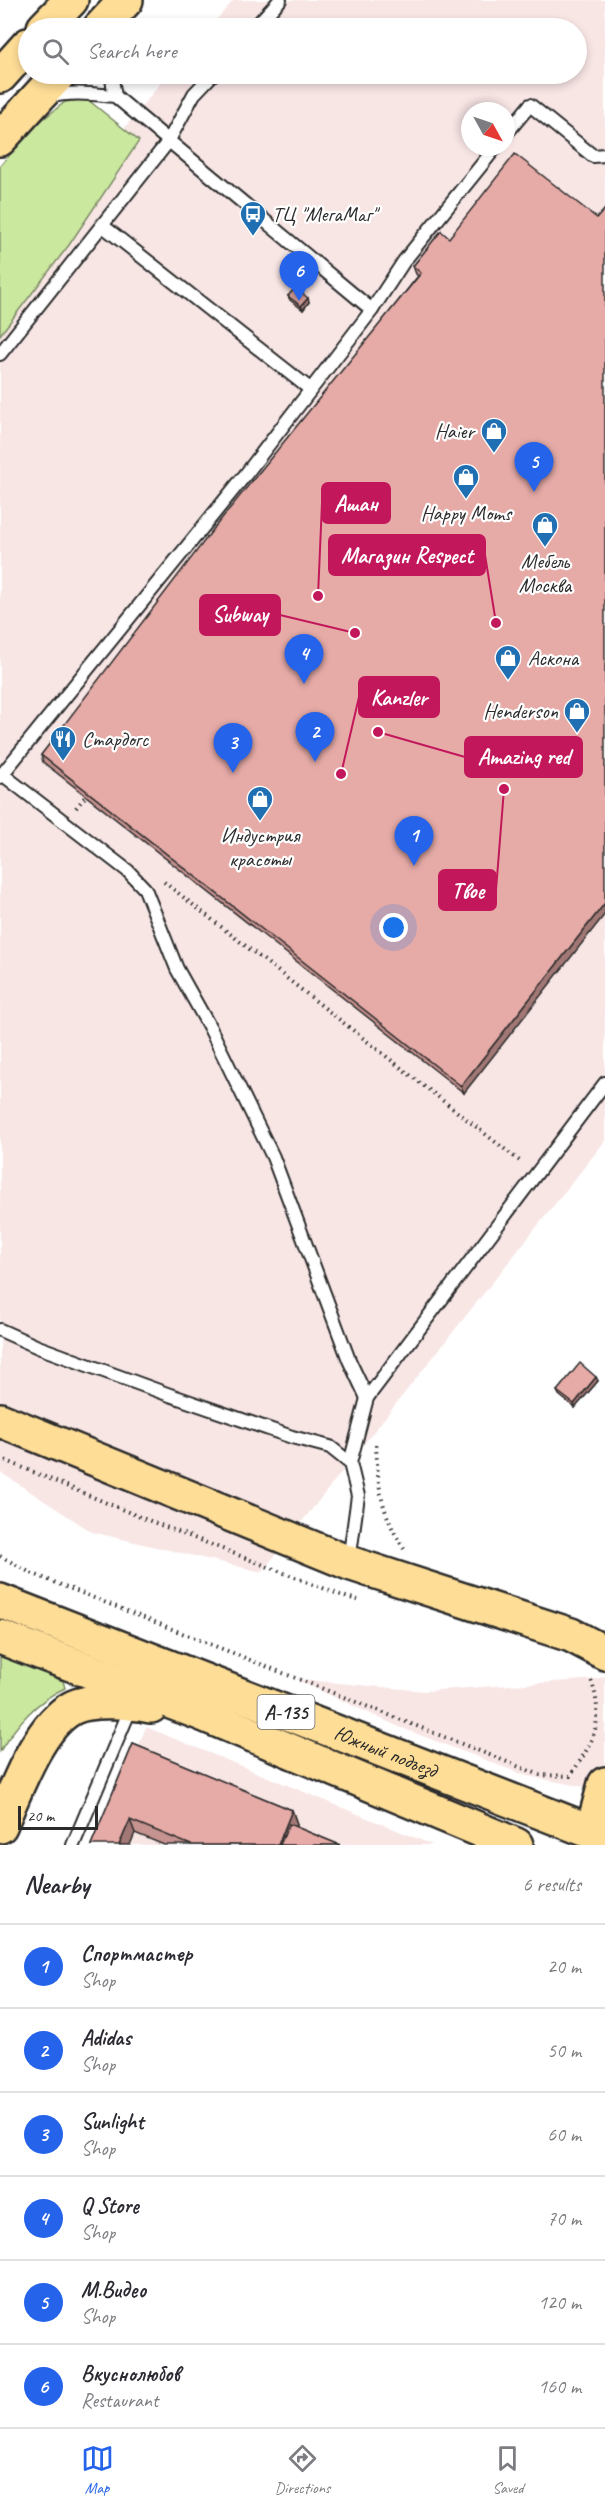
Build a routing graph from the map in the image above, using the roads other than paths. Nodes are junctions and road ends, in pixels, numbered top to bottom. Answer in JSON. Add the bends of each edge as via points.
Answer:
{"nodes":[{"id":1,"x":71,"y":0,"type":"edge"},
{"id":2,"x":280,"y":0,"type":"edge"},
{"id":3,"x":54,"y":18,"type":"edge"},
{"id":4,"x":263,"y":18,"type":"edge"},
{"id":5,"x":18,"y":56,"type":"edge"},
{"id":6,"x":0,"y":76,"type":"edge"},
{"id":7,"x":50,"y":84,"type":"edge"},
{"id":8,"x":113,"y":84,"type":"edge"},
{"id":9,"x":204,"y":84,"type":"edge"},
{"id":10,"x":115,"y":96,"type":"junction"},
{"id":11,"x":34,"y":101,"type":"junction"},
{"id":12,"x":515,"y":123,"type":"edge"},
{"id":13,"x":0,"y":139,"type":"edge"},
{"id":14,"x":168,"y":142,"type":"junction"},
{"id":15,"x":605,"y":155,"type":"edge"},
{"id":16,"x":489,"y":156,"type":"edge"},
{"id":17,"x":103,"y":225,"type":"junction"},
{"id":18,"x":372,"y":310,"type":"junction"},
{"id":19,"x":0,"y":354,"type":"edge"},
{"id":20,"x":310,"y":389,"type":"junction"},
{"id":21,"x":1,"y":776,"type":"edge"},
{"id":22,"x":605,"y":1083,"type":"edge"},
{"id":23,"x":0,"y":1330,"type":"edge"},
{"id":24,"x":367,"y":1398,"type":"junction"},
{"id":25,"x":0,"y":1420,"type":"edge"},
{"id":26,"x":350,"y":1462,"type":"junction"},
{"id":27,"x":349,"y":1563,"type":"junction"},
{"id":28,"x":7,"y":1602,"type":"edge"},
{"id":29,"x":0,"y":1637,"type":"edge"},
{"id":30,"x":597,"y":1665,"type":"edge"},
{"id":31,"x":133,"y":1703,"type":"junction"},
{"id":32,"x":200,"y":1713,"type":"junction"},
{"id":33,"x":605,"y":1785,"type":"edge"},
{"id":34,"x":0,"y":1826,"type":"edge"},
{"id":35,"x":598,"y":1834,"type":"edge"},
{"id":36,"x":73,"y":1845,"type":"edge"},
{"id":37,"x":516,"y":1845,"type":"edge"}],
"edges":[{"from":1,"to":3,"type":"main road"},
{"from":2,"to":4,"type":"lane"},
{"from":5,"to":6,"type":"main road"},
{"from":7,"to":11,"type":"main road"},
{"from":8,"to":10,"type":"lane"},
{"from":9,"to":14,"type":"lane"},
{"from":10,"to":11,"type":"lane","via":[[59,94]]},
{"from":10,"to":14,"type":"lane"},
{"from":11,"to":13,"type":"main road"},
{"from":12,"to":15,"type":"lane","via":[[530,105],[593,156]]},
{"from":14,"to":17,"type":"lane"},
{"from":14,"to":18,"type":"lane"},
{"from":16,"to":18,"type":"lane","via":[[405,261]]},
{"from":17,"to":19,"type":"lane"},
{"from":17,"to":20,"type":"lane"},
{"from":18,"to":20,"type":"lane"},
{"from":20,"to":21,"type":"lane","via":[[246,474]]},
{"from":21,"to":24,"type":"lane","via":[[128,871],[145,889],[177,969],[273,1157],[345,1350]]},
{"from":22,"to":24,"type":"lane"},
{"from":23,"to":26,"type":"lane","via":[[167,1394],[330,1447]]},
{"from":24,"to":26,"type":"lane"},
{"from":25,"to":27,"type":"main road"},
{"from":26,"to":27,"type":"lane","via":[[358,1496]]},
{"from":27,"to":30,"type":"main road","via":[[571,1635]]},
{"from":28,"to":35,"type":"main road","name":"Южный подъезд","number":"А-135"},
{"from":29,"to":32,"type":"main road","name":"Южный подъезд","number":"А-135"},
{"from":31,"to":32,"type":"main road"},
{"from":31,"to":34,"type":"main road","via":[[109,1701],[72,1708],[51,1726],[39,1741]]},
{"from":31,"to":36,"type":"lane"},
{"from":32,"to":37,"type":"main road","name":"Южный подъезд","number":"А-135"},
{"from":33,"to":35,"type":"main road"}]}
